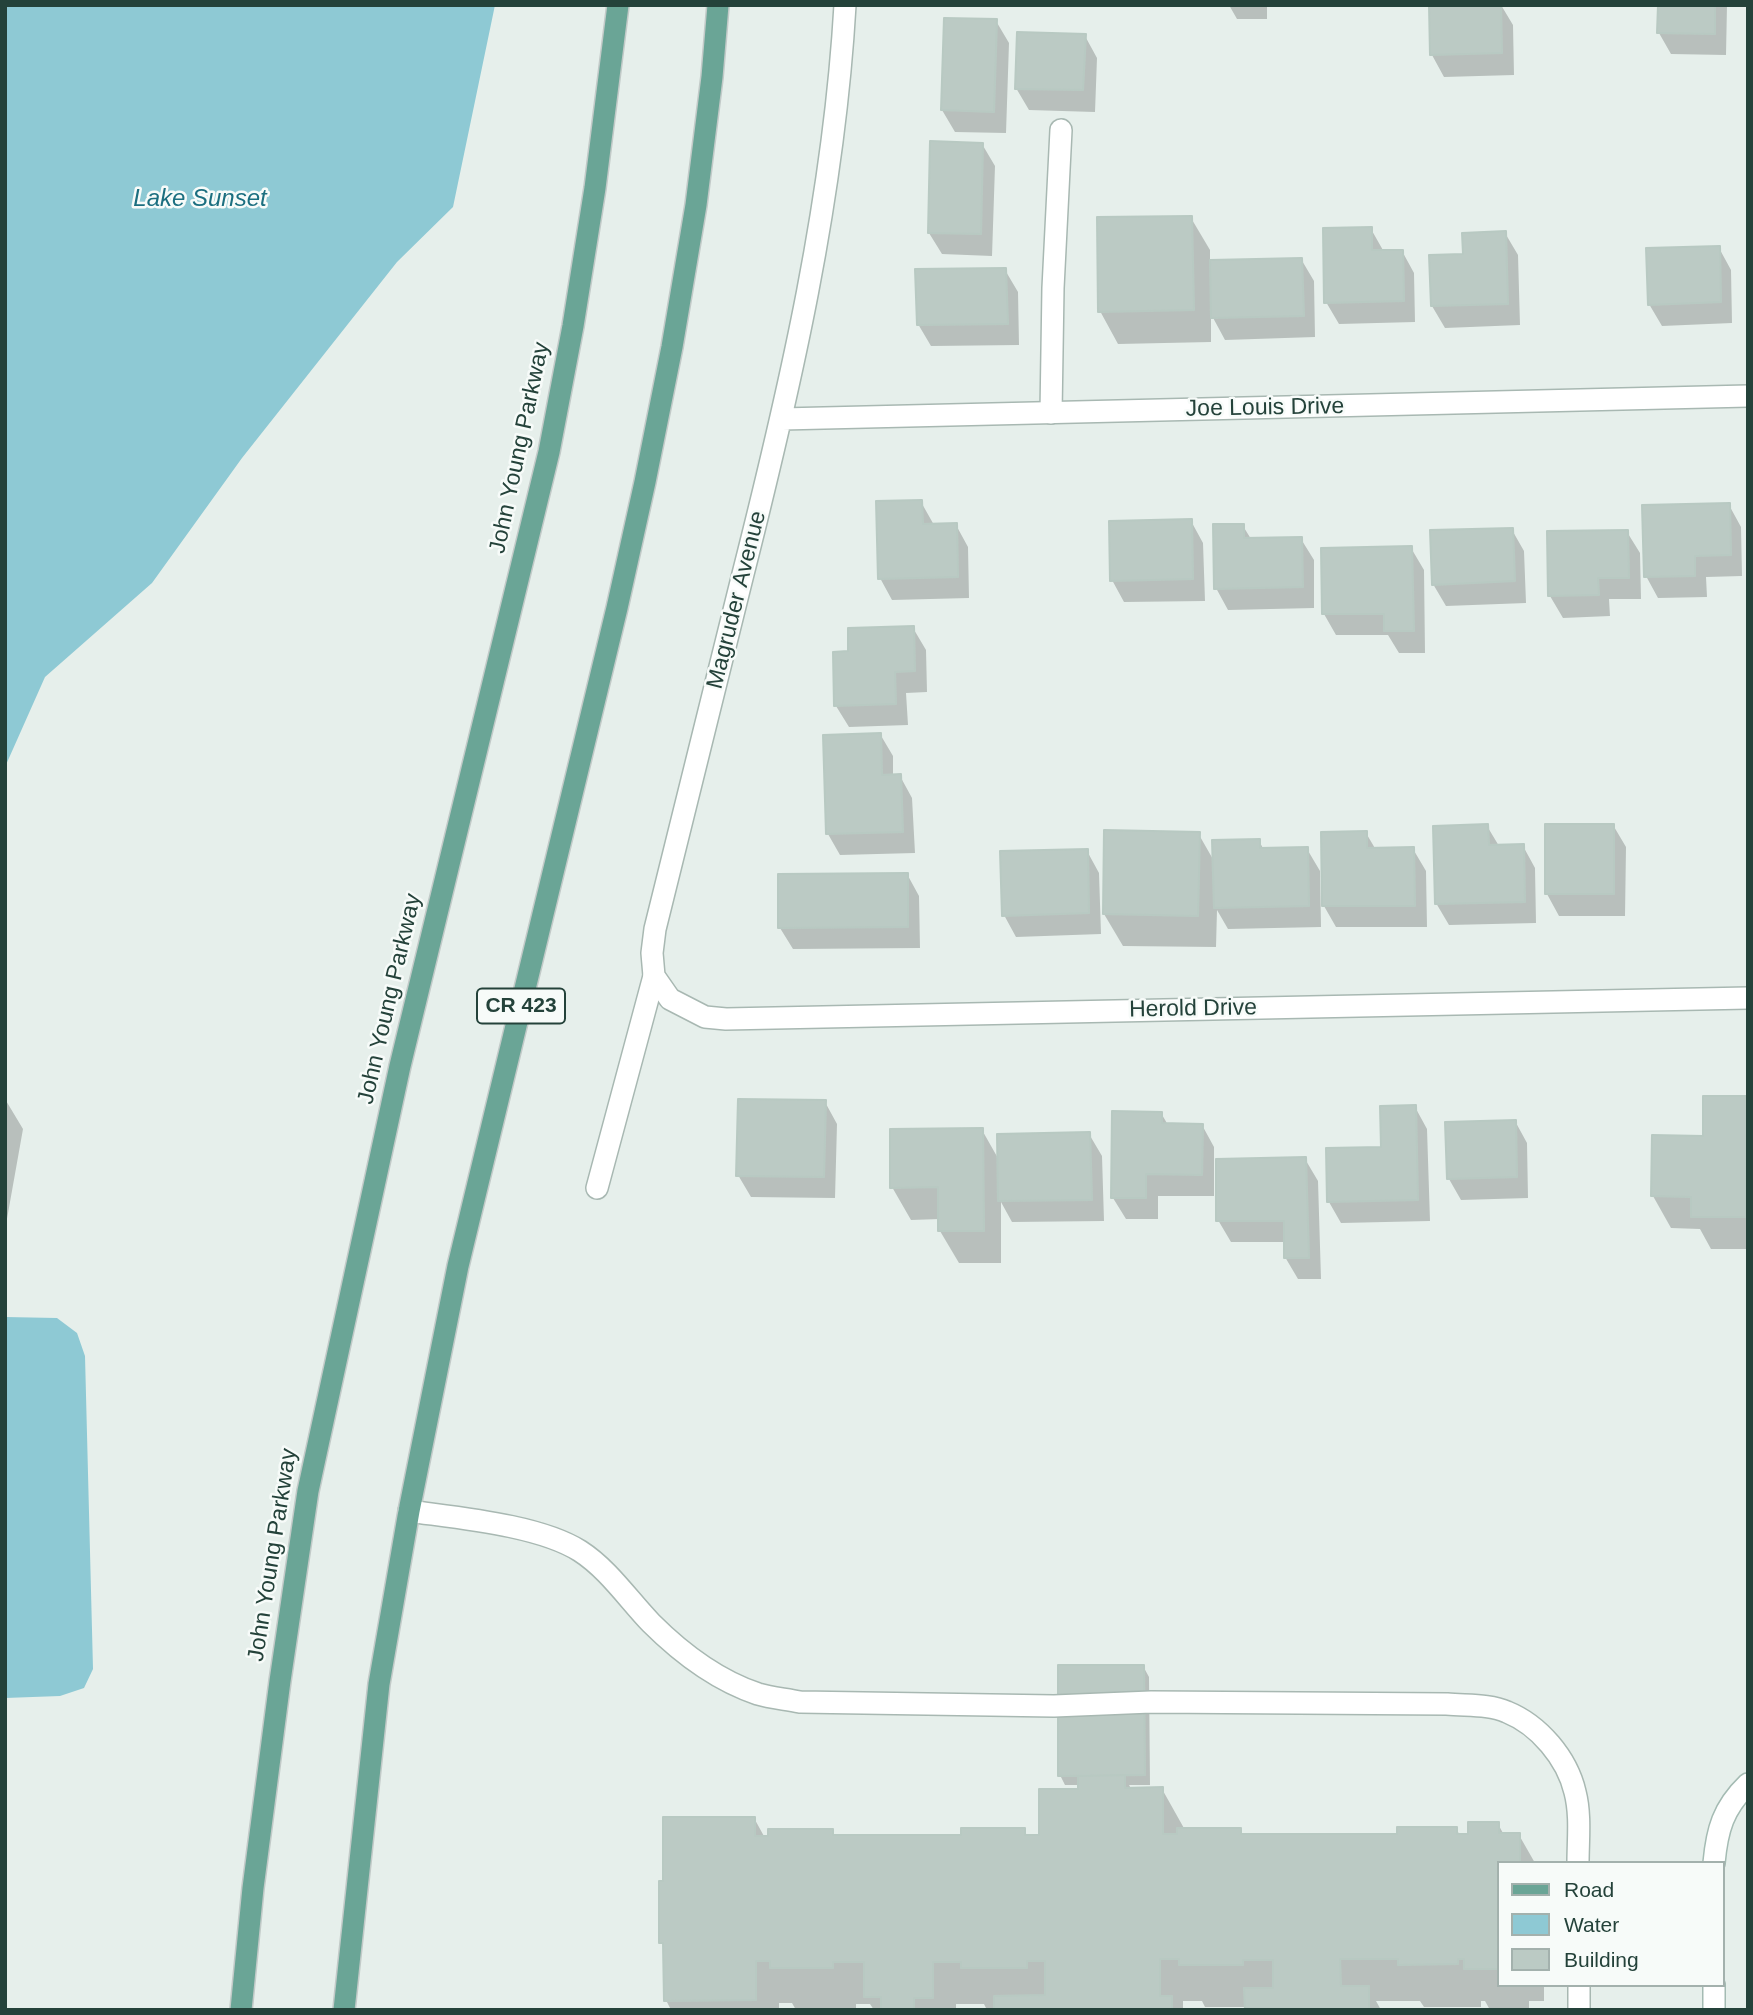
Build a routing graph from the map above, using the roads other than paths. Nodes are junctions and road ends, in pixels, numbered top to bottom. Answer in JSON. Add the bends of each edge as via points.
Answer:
{"nodes":[{"id":1,"x":618,"y":5,"type":"edge"},
{"id":2,"x":718,"y":5,"type":"edge"},
{"id":3,"x":845,"y":5,"type":"edge"},
{"id":4,"x":1061,"y":130,"type":"dead end"},
{"id":5,"x":1748,"y":396,"type":"edge"},
{"id":6,"x":1051,"y":414,"type":"junction"},
{"id":7,"x":782,"y":419,"type":"junction"},
{"id":8,"x":654,"y":976,"type":"junction"},
{"id":9,"x":1748,"y":998,"type":"edge"},
{"id":10,"x":597,"y":1188,"type":"dead end"},
{"id":11,"x":408,"y":1511,"type":"junction"},
{"id":12,"x":1748,"y":1784,"type":"edge"},
{"id":13,"x":1578,"y":1861,"type":"edge"},
{"id":14,"x":1714,"y":1861,"type":"edge"},
{"id":15,"x":1579,"y":1987,"type":"edge"},
{"id":16,"x":1714,"y":1987,"type":"edge"},
{"id":17,"x":241,"y":2010,"type":"edge"},
{"id":18,"x":344,"y":2010,"type":"edge"},
{"id":19,"x":1579,"y":2010,"type":"edge"},
{"id":20,"x":1714,"y":2010,"type":"edge"}],
"edges":[{"from":1,"to":17,"type":"main road","name":"John Young Parkway","via":[[595,188],[548,452],[400,1066],[308,1491],[253,1888]]},
{"from":2,"to":11,"type":"main road","number":"CR 423","via":[[695,205],[648,469],[457,1266]]},
{"from":3,"to":7,"type":"street","name":"Magruder Avenue","via":[[821,214]]},
{"from":4,"to":6,"type":"street"},
{"from":5,"to":6,"type":"street","name":"Joe Louis Drive"},
{"from":6,"to":7,"type":"street","name":"Joe Louis Drive"},
{"from":7,"to":8,"type":"street","name":"Magruder Avenue","via":[[655,929]]},
{"from":8,"to":9,"type":"street","name":"Herold Drive","via":[[670,999],[683,1007],[705,1017],[726,1019]]},
{"from":8,"to":10,"type":"street","name":"Magruder Avenue"},
{"from":11,"to":13,"type":"street","via":[[554,1537],[592,1560],[691,1659],[723,1680],[760,1694],[813,1702],[1447,1704],[1506,1712],[1547,1739],[1563,1764],[1575,1791]]},
{"from":11,"to":18,"type":"main road","number":"CR 423","via":[[379,1684]]},
{"from":12,"to":14,"type":"street","via":[[1732,1799],[1716,1834]]},
{"from":15,"to":19,"type":"street"},
{"from":16,"to":20,"type":"street"}]}
